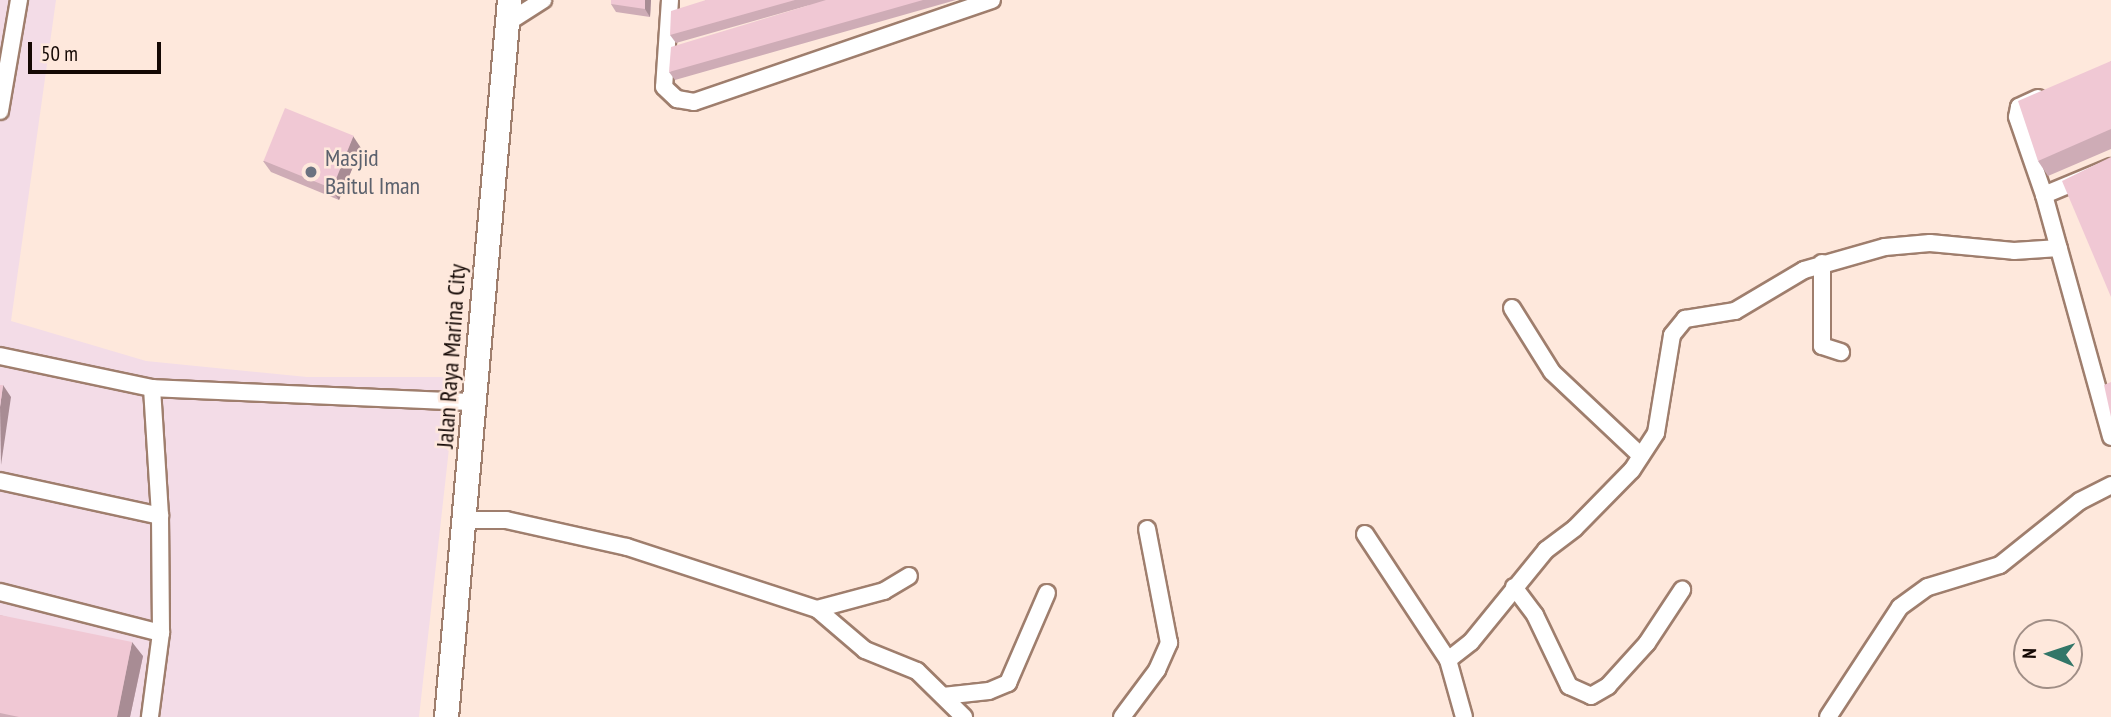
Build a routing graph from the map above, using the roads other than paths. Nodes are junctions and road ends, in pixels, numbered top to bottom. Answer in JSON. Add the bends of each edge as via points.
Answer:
{"nodes":[{"id":1,"x":19,"y":0,"type":"edge"},
{"id":2,"x":509,"y":0,"type":"edge"},
{"id":3,"x":543,"y":0,"type":"edge"},
{"id":4,"x":992,"y":0,"type":"edge"},
{"id":5,"x":673,"y":6,"type":"edge"},
{"id":6,"x":507,"y":23,"type":"junction"},
{"id":7,"x":4,"y":73,"type":"edge"},
{"id":8,"x":2048,"y":94,"type":"edge"},
{"id":9,"x":0,"y":111,"type":"edge"},
{"id":10,"x":2111,"y":167,"type":"edge"},
{"id":11,"x":2044,"y":195,"type":"junction"},
{"id":12,"x":2059,"y":248,"type":"junction"},
{"id":13,"x":1822,"y":263,"type":"junction"},
{"id":14,"x":1512,"y":308,"type":"dead end"},
{"id":15,"x":1842,"y":352,"type":"dead end"},
{"id":16,"x":0,"y":356,"type":"edge"},
{"id":17,"x":152,"y":388,"type":"junction"},
{"id":18,"x":2106,"y":395,"type":"edge"},
{"id":19,"x":474,"y":402,"type":"junction"},
{"id":20,"x":2111,"y":437,"type":"edge"},
{"id":21,"x":1641,"y":456,"type":"junction"},
{"id":22,"x":0,"y":481,"type":"edge"},
{"id":23,"x":2111,"y":485,"type":"edge"},
{"id":24,"x":160,"y":516,"type":"junction"},
{"id":25,"x":465,"y":520,"type":"junction"},
{"id":26,"x":1147,"y":529,"type":"dead end"},
{"id":27,"x":1365,"y":534,"type":"dead end"},
{"id":28,"x":909,"y":576,"type":"dead end"},
{"id":29,"x":1514,"y":587,"type":"junction"},
{"id":30,"x":1682,"y":590,"type":"dead end"},
{"id":31,"x":0,"y":592,"type":"edge"},
{"id":32,"x":1047,"y":593,"type":"dead end"},
{"id":33,"x":817,"y":609,"type":"junction"},
{"id":34,"x":161,"y":633,"type":"junction"},
{"id":35,"x":1447,"y":660,"type":"junction"},
{"id":36,"x":943,"y":696,"type":"junction"},
{"id":37,"x":150,"y":717,"type":"edge"},
{"id":38,"x":446,"y":717,"type":"edge"},
{"id":39,"x":964,"y":717,"type":"edge"},
{"id":40,"x":1122,"y":717,"type":"edge"},
{"id":41,"x":1464,"y":717,"type":"edge"},
{"id":42,"x":1828,"y":717,"type":"edge"}],
"edges":[{"from":1,"to":7,"type":"street"},
{"from":2,"to":6,"type":"main road","name":"Jalan Raya Marina City"},
{"from":3,"to":6,"type":"street"},
{"from":4,"to":5,"type":"street","via":[[694,102],[677,99],[664,87]]},
{"from":6,"to":19,"type":"main road","name":"Jalan Raya Marina City"},
{"from":7,"to":9,"type":"street"},
{"from":8,"to":11,"type":"street","via":[[2023,104],[2017,117]]},
{"from":10,"to":11,"type":"street"},
{"from":11,"to":12,"type":"street"},
{"from":12,"to":13,"type":"street","via":[[2014,251],[1958,243],[1901,244]]},
{"from":12,"to":18,"type":"street"},
{"from":13,"to":15,"type":"street","via":[[1822,346]]},
{"from":13,"to":21,"type":"street","via":[[1748,306],[1698,315],[1677,326],[1656,433]]},
{"from":14,"to":21,"type":"street","via":[[1552,372]]},
{"from":16,"to":17,"type":"street"},
{"from":17,"to":19,"type":"street"},
{"from":17,"to":24,"type":"street"},
{"from":18,"to":20,"type":"street"},
{"from":19,"to":25,"type":"main road","name":"Jalan Raya Marina City"},
{"from":21,"to":29,"type":"street","via":[[1602,502],[1546,550]]},
{"from":22,"to":24,"type":"street"},
{"from":23,"to":42,"type":"street","via":[[2080,501],[2000,565],[1928,587],[1900,607]]},
{"from":24,"to":34,"type":"street"},
{"from":25,"to":33,"type":"street","via":[[506,520],[627,547]]},
{"from":25,"to":38,"type":"main road","name":"Jalan Raya Marina City"},
{"from":26,"to":40,"type":"street","via":[[1169,643],[1157,670]]},
{"from":27,"to":35,"type":"street"},
{"from":28,"to":33,"type":"street","via":[[884,591]]},
{"from":29,"to":30,"type":"street","via":[[1535,615],[1569,686],[1591,696],[1608,686],[1647,643]]},
{"from":29,"to":35,"type":"street","via":[[1471,642]]},
{"from":31,"to":34,"type":"street"},
{"from":32,"to":36,"type":"street","via":[[1008,683],[989,691]]},
{"from":33,"to":36,"type":"street","via":[[865,650],[917,671]]},
{"from":34,"to":37,"type":"street"},
{"from":35,"to":41,"type":"street"},
{"from":36,"to":39,"type":"street"}]}
